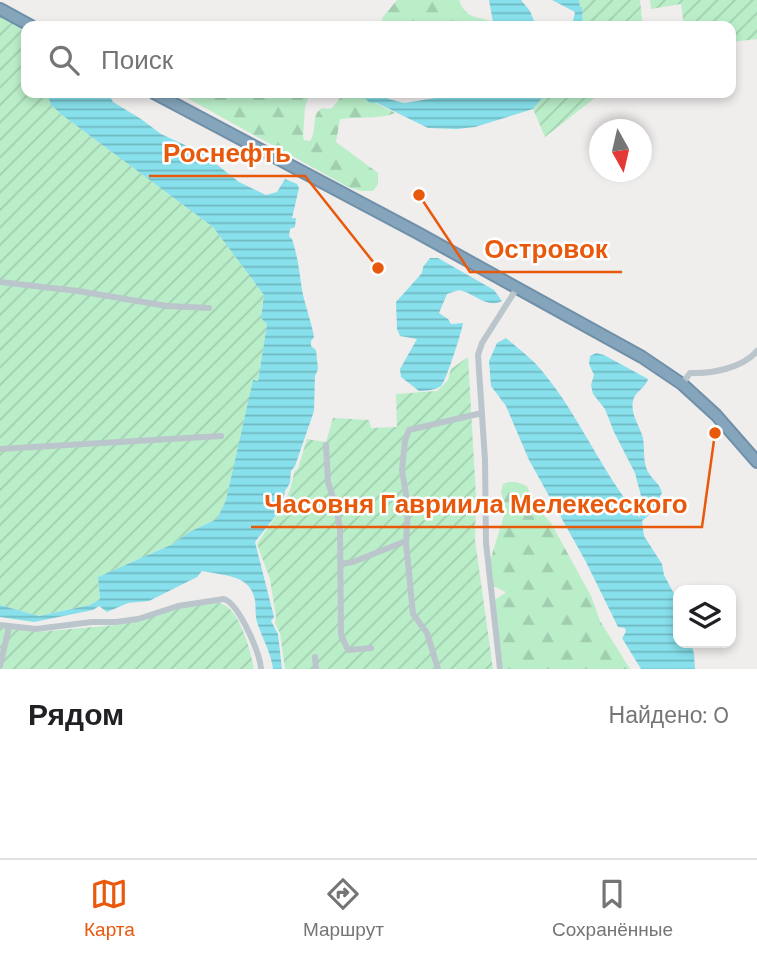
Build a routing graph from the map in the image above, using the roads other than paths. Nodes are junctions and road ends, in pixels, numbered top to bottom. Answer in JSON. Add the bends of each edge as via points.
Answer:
{"nodes":[{"id":1,"x":0,"y":9,"type":"edge"},
{"id":2,"x":22,"y":21,"type":"edge"},
{"id":3,"x":163,"y":98,"type":"edge"},
{"id":4,"x":0,"y":282,"type":"edge"},
{"id":5,"x":517,"y":288,"type":"junction"},
{"id":6,"x":209,"y":308,"type":"dead end"},
{"id":7,"x":757,"y":351,"type":"edge"},
{"id":8,"x":682,"y":384,"type":"junction"},
{"id":9,"x":482,"y":413,"type":"junction"},
{"id":10,"x":221,"y":436,"type":"dead end"},
{"id":11,"x":326,"y":445,"type":"dead end"},
{"id":12,"x":0,"y":449,"type":"edge"},
{"id":13,"x":757,"y":462,"type":"edge"},
{"id":14,"x":406,"y":541,"type":"junction"},
{"id":15,"x":340,"y":564,"type":"junction"},
{"id":16,"x":0,"y":625,"type":"edge"},
{"id":17,"x":9,"y":627,"type":"junction"},
{"id":18,"x":371,"y":648,"type":"dead end"},
{"id":19,"x":315,"y":657,"type":"dead end"},
{"id":20,"x":0,"y":666,"type":"edge"},
{"id":21,"x":261,"y":669,"type":"edge"},
{"id":22,"x":316,"y":669,"type":"edge"},
{"id":23,"x":438,"y":669,"type":"edge"},
{"id":24,"x":500,"y":669,"type":"edge"}],
"edges":[{"from":1,"to":2,"type":"highway"},
{"from":3,"to":5,"type":"highway"},
{"from":4,"to":6,"type":"street"},
{"from":5,"to":8,"type":"highway"},
{"from":5,"to":9,"type":"street","via":[[478,355]]},
{"from":7,"to":8,"type":"street","via":[[733,366],[690,373]]},
{"from":8,"to":13,"type":"highway"},
{"from":9,"to":14,"type":"street","via":[[414,428],[407,434],[402,463],[408,507]]},
{"from":9,"to":24,"type":"street","via":[[486,543]]},
{"from":10,"to":12,"type":"street"},
{"from":11,"to":15,"type":"street","via":[[328,482],[340,528]]},
{"from":14,"to":15,"type":"street"},
{"from":14,"to":23,"type":"street","via":[[413,614],[427,633]]},
{"from":15,"to":18,"type":"street","via":[[345,649]]},
{"from":16,"to":17,"type":"street"},
{"from":17,"to":20,"type":"street"},
{"from":17,"to":21,"type":"street","via":[[130,621],[224,599],[234,605],[257,650]]},
{"from":19,"to":22,"type":"street"}]}
